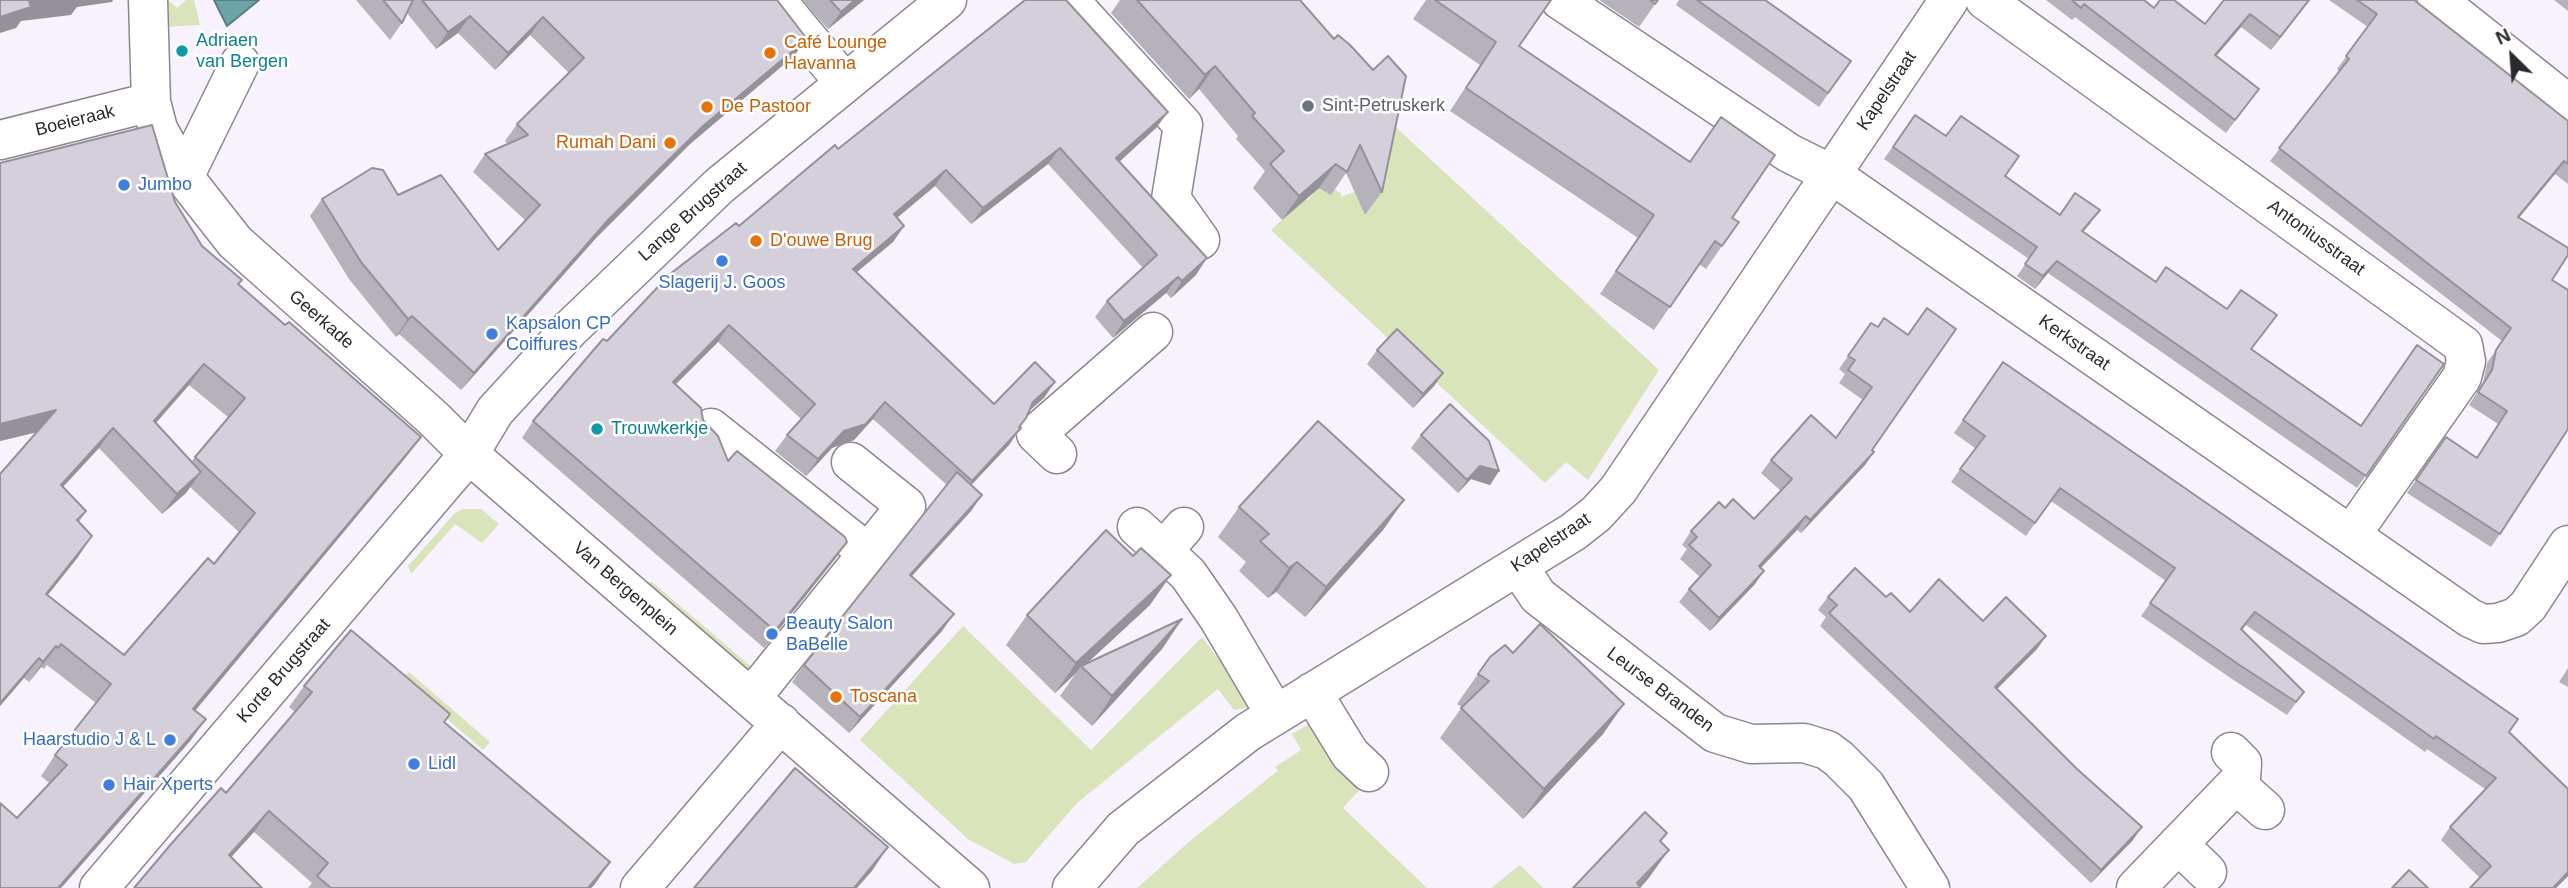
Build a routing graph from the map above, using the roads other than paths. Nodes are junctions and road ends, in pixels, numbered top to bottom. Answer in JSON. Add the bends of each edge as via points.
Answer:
{"nodes":[{"id":1,"x":148,"y":0,"type":"edge"},
{"id":2,"x":776,"y":0,"type":"edge"},
{"id":3,"x":947,"y":0,"type":"edge"},
{"id":4,"x":1069,"y":0,"type":"edge"},
{"id":5,"x":1560,"y":0,"type":"edge"},
{"id":6,"x":1949,"y":0,"type":"edge"},
{"id":7,"x":1985,"y":0,"type":"edge"},
{"id":8,"x":2437,"y":0,"type":"edge"},
{"id":9,"x":240,"y":63,"type":"dead end"},
{"id":10,"x":844,"y":82,"type":"junction"},
{"id":11,"x":151,"y":102,"type":"junction"},
{"id":12,"x":2568,"y":104,"type":"edge"},
{"id":13,"x":0,"y":140,"type":"edge"},
{"id":14,"x":1830,"y":174,"type":"junction"},
{"id":15,"x":184,"y":177,"type":"junction"},
{"id":16,"x":1200,"y":240,"type":"dead end"},
{"id":17,"x":1153,"y":332,"type":"dead end"},
{"id":18,"x":711,"y":428,"type":"edge"},
{"id":19,"x":469,"y":454,"type":"junction"},
{"id":20,"x":1057,"y":454,"type":"dead end"},
{"id":21,"x":851,"y":463,"type":"dead end"},
{"id":22,"x":1161,"y":535,"type":"dead end"},
{"id":23,"x":2351,"y":535,"type":"junction"},
{"id":24,"x":2568,"y":545,"type":"edge"},
{"id":25,"x":868,"y":554,"type":"junction"},
{"id":26,"x":1518,"y":566,"type":"junction"},
{"id":27,"x":1312,"y":692,"type":"junction"},
{"id":28,"x":751,"y":698,"type":"junction"},
{"id":29,"x":1275,"y":714,"type":"junction"},
{"id":30,"x":781,"y":723,"type":"junction"},
{"id":31,"x":1369,"y":772,"type":"dead end"},
{"id":32,"x":2265,"y":810,"type":"dead end"},
{"id":33,"x":2178,"y":844,"type":"junction"},
{"id":34,"x":2207,"y":872,"type":"dead end"},
{"id":35,"x":99,"y":888,"type":"edge"},
{"id":36,"x":640,"y":888,"type":"edge"},
{"id":37,"x":970,"y":888,"type":"edge"},
{"id":38,"x":1072,"y":888,"type":"edge"},
{"id":39,"x":1930,"y":888,"type":"edge"},
{"id":40,"x":2136,"y":888,"type":"edge"}],
"edges":[{"from":1,"to":11,"type":"street","name":"Geerkade"},
{"from":2,"to":10,"type":"street"},
{"from":3,"to":10,"type":"street","name":"Lange Brugstraat"},
{"from":4,"to":16,"type":"street","via":[[1183,125],[1171,199]]},
{"from":5,"to":14,"type":"street","name":"Kerkstraat","via":[[1788,153]]},
{"from":6,"to":14,"type":"street","name":"Kapelstraat"},
{"from":7,"to":23,"type":"street","name":"Antoniusstraat","via":[[2463,345],[2462,377]]},
{"from":8,"to":12,"type":"street"},
{"from":9,"to":15,"type":"street"},
{"from":10,"to":19,"type":"street","name":"Lange Brugstraat","via":[[648,251],[495,411]]},
{"from":11,"to":13,"type":"street","name":"Boeieraak"},
{"from":11,"to":15,"type":"street","name":"Geerkade","via":[[164,144]]},
{"from":14,"to":23,"type":"street","name":"Kerkstraat"},
{"from":14,"to":26,"type":"street","name":"Kapelstraat","via":[[1618,489],[1585,524]]},
{"from":15,"to":19,"type":"street","name":"Geerkade","via":[[255,263]]},
{"from":17,"to":20,"type":"street","via":[[1036,434]]},
{"from":18,"to":25,"type":"street"},
{"from":19,"to":28,"type":"street","name":"Van Bergenplein"},
{"from":19,"to":35,"type":"street","name":"Korte Brugstraat"},
{"from":21,"to":25,"type":"street","via":[[906,506]]},
{"from":22,"to":29,"type":"street","via":[[1219,619]]},
{"from":23,"to":24,"type":"street","name":"Kerkstraat","via":[[2483,624],[2516,617],[2528,606]]},
{"from":25,"to":28,"type":"street"},
{"from":26,"to":27,"type":"street","name":"Kapelstraat"},
{"from":26,"to":39,"type":"street","name":"Leurse Branden","via":[[1538,596],[1715,733],[1751,744],[1804,743],[1839,759],[1866,786]]},
{"from":27,"to":29,"type":"street","name":"Kapelstraat"},
{"from":27,"to":31,"type":"street","via":[[1350,754]]},
{"from":28,"to":30,"type":"street","name":"Van Bergenplein"},
{"from":29,"to":38,"type":"street","name":"Kapelstraat","via":[[1124,829]]},
{"from":30,"to":36,"type":"street"},
{"from":30,"to":37,"type":"street","name":"Van Bergenplein"},
{"from":32,"to":33,"type":"street","via":[[2234,768]]},
{"from":33,"to":34,"type":"street"},
{"from":33,"to":40,"type":"street"}]}
